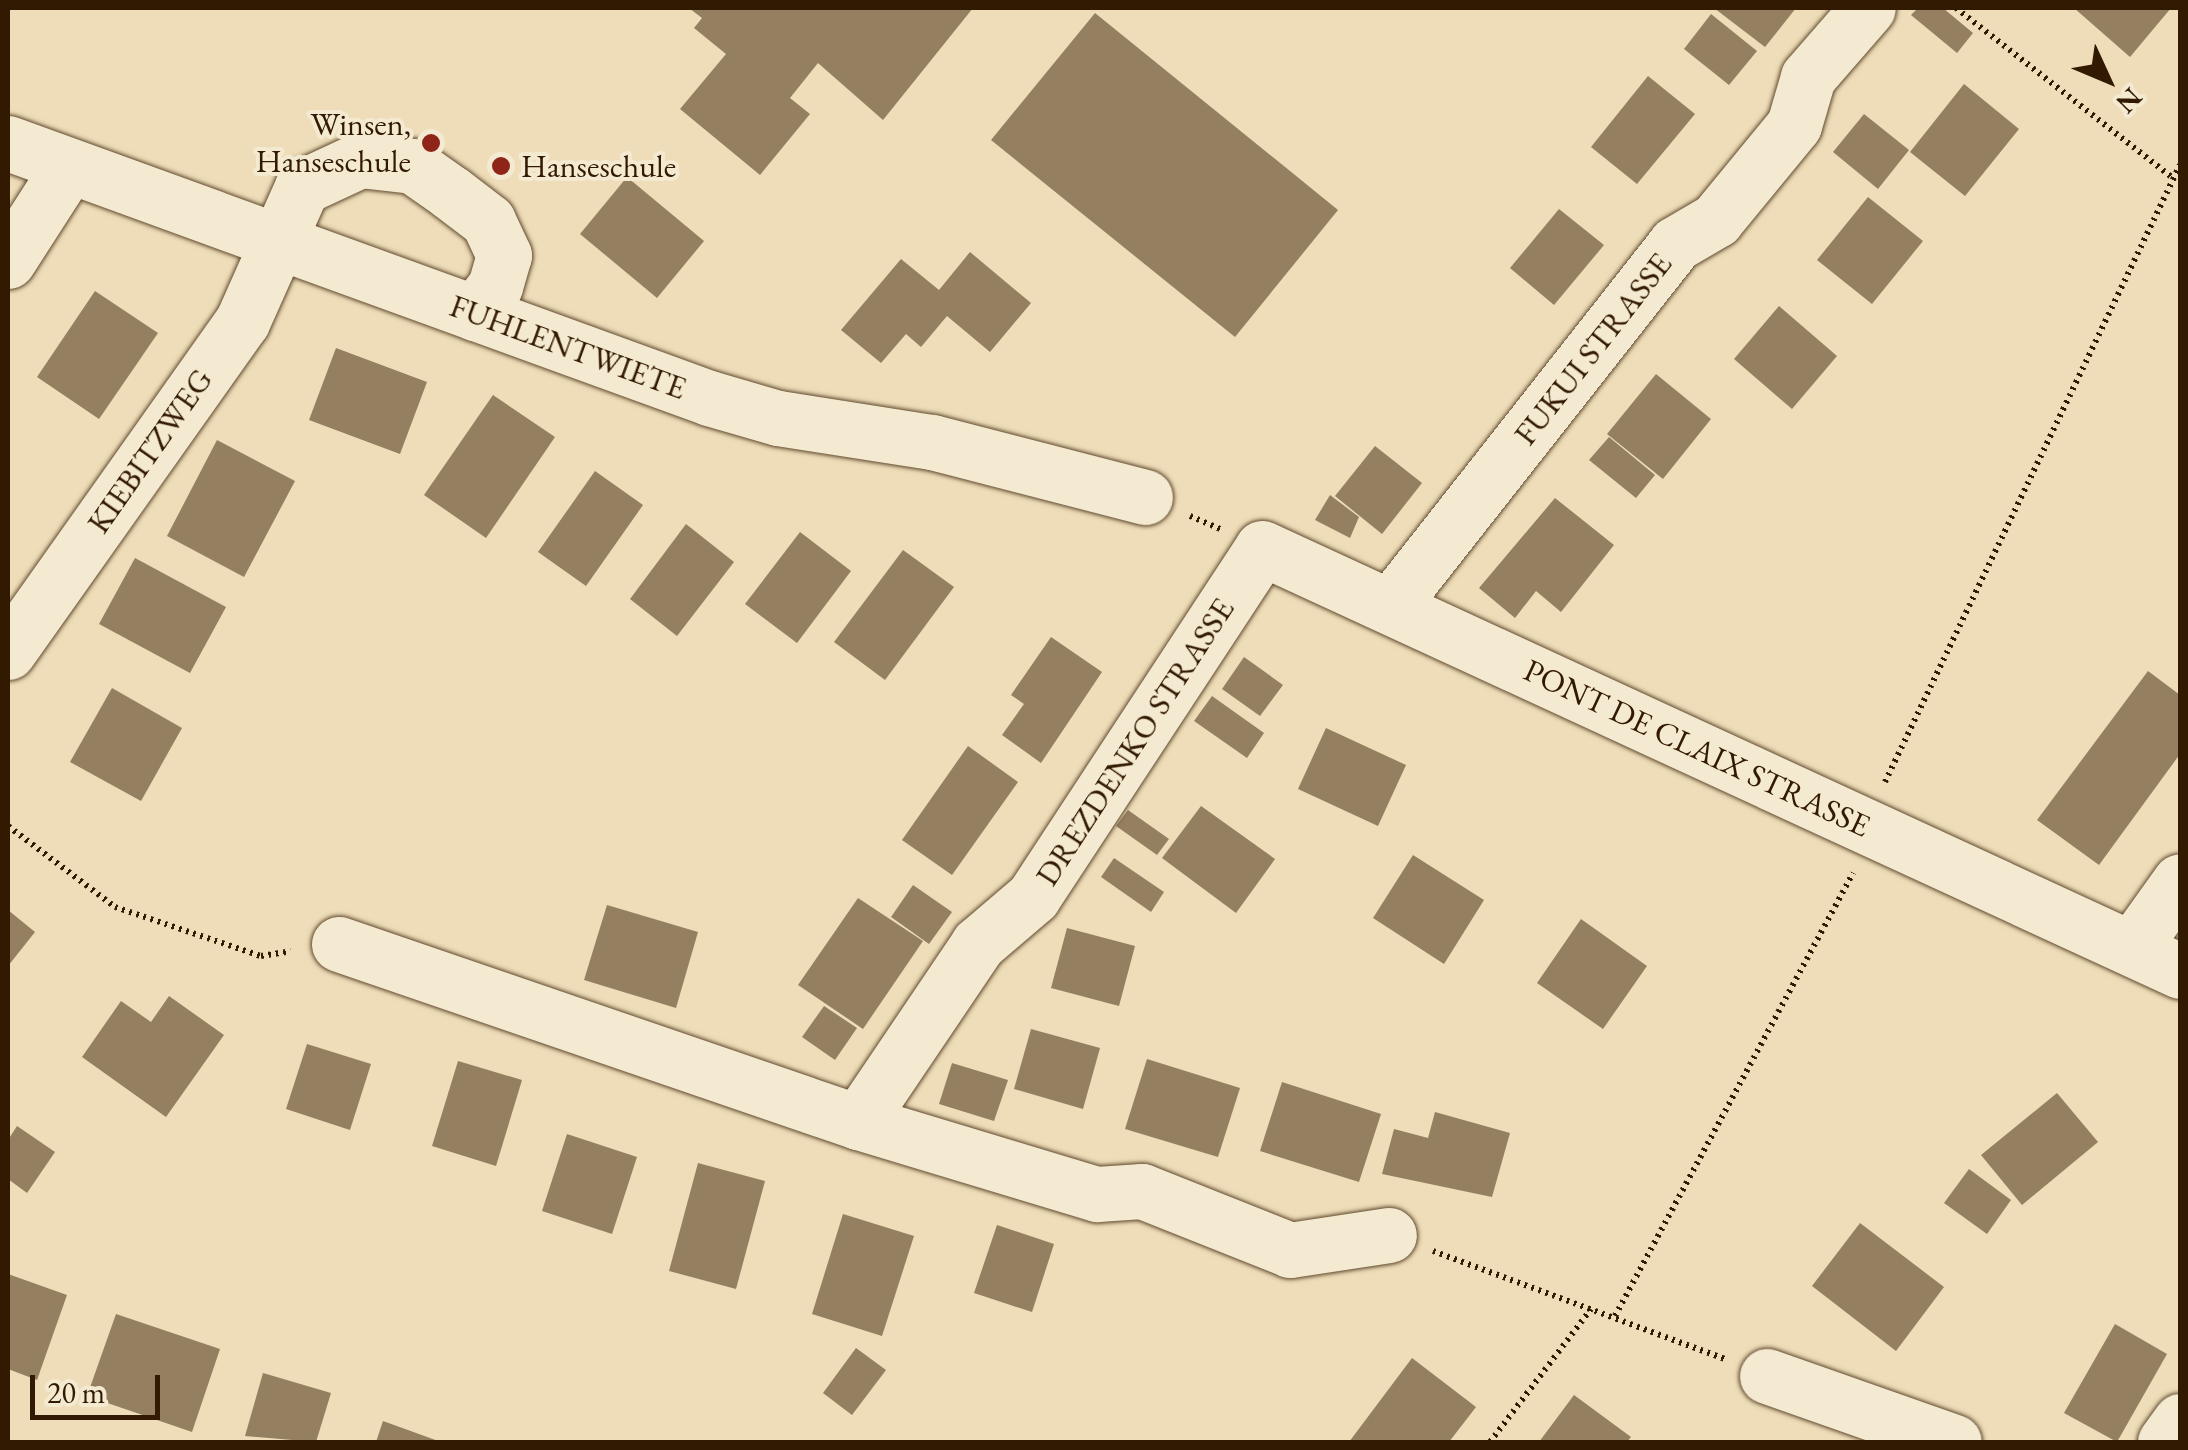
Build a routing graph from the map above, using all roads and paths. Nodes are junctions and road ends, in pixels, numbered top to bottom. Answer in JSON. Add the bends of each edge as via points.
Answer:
{"nodes":[{"id":1,"x":1868,"y":8,"type":"edge"},
{"id":2,"x":1956,"y":8,"type":"edge"},
{"id":3,"x":8,"y":143,"type":"edge"},
{"id":4,"x":2180,"y":165,"type":"edge"},
{"id":5,"x":69,"y":166,"type":"junction"},
{"id":6,"x":2174,"y":179,"type":"junction"},
{"id":7,"x":282,"y":243,"type":"junction"},
{"id":8,"x":8,"y":261,"type":"edge"},
{"id":9,"x":475,"y":313,"type":"junction"},
{"id":10,"x":1145,"y":497,"type":"joint"},
{"id":11,"x":1262,"y":548,"type":"junction"},
{"id":12,"x":1392,"y":604,"type":"junction"},
{"id":13,"x":8,"y":652,"type":"edge"},
{"id":14,"x":8,"y":826,"type":"edge"},
{"id":15,"x":1869,"y":828,"type":"junction"},
{"id":16,"x":2180,"y":880,"type":"edge"},
{"id":17,"x":340,"y":944,"type":"dead end"},
{"id":18,"x":2132,"y":948,"type":"junction"},
{"id":19,"x":261,"y":956,"type":"dead end"},
{"id":20,"x":2180,"y":971,"type":"edge"},
{"id":21,"x":858,"y":1122,"type":"junction"},
{"id":22,"x":1389,"y":1235,"type":"joint"},
{"id":23,"x":1591,"y":1309,"type":"junction"},
{"id":24,"x":1615,"y":1316,"type":"junction"},
{"id":25,"x":1766,"y":1376,"type":"joint"},
{"id":26,"x":2180,"y":1422,"type":"edge"},
{"id":27,"x":1490,"y":1442,"type":"edge"},
{"id":28,"x":1954,"y":1442,"type":"edge"},
{"id":29,"x":2165,"y":1442,"type":"edge"}],
"edges":[{"from":1,"to":12,"type":"street","name":"FUKUI STRASSE","via":[[1808,77],[1794,125],[1716,220],[1675,244]]},
{"from":2,"to":6,"type":"path"},
{"from":3,"to":5,"type":"street","name":"FUHLENTWIETE"},
{"from":4,"to":6,"type":"path"},
{"from":5,"to":7,"type":"street","name":"FUHLENTWIETE"},
{"from":5,"to":8,"type":"street"},
{"from":6,"to":15,"type":"path","via":[[1880,791]]},
{"from":7,"to":9,"type":"street","name":"FUHLENTWIETE"},
{"from":7,"to":9,"type":"street","name":"KIEBITZWEG","via":[[302,187],[360,160],[413,166],[488,221],[504,255],[495,286]]},
{"from":7,"to":13,"type":"street","name":"KIEBITZWEG","via":[[242,322]]},
{"from":9,"to":10,"type":"street","name":"FUHLENTWIETE","via":[[778,418],[932,442]]},
{"from":10,"to":11,"type":"path"},
{"from":11,"to":12,"type":"street","name":"PONT DE CLAIX STRASSE"},
{"from":11,"to":21,"type":"street","name":"DREZDENKO STRASSE","via":[[1034,897],[978,944]]},
{"from":12,"to":15,"type":"street","name":"PONT DE CLAIX STRASSE"},
{"from":14,"to":19,"type":"path","via":[[115,907]]},
{"from":15,"to":18,"type":"street","name":"PONT DE CLAIX STRASSE"},
{"from":15,"to":24,"type":"path","via":[[1863,854]]},
{"from":16,"to":18,"type":"street"},
{"from":17,"to":21,"type":"street"},
{"from":18,"to":20,"type":"street","name":"PONT DE CLAIX STRASSE"},
{"from":21,"to":22,"type":"street","via":[[1097,1194],[1142,1191],[1290,1250]]},
{"from":22,"to":23,"type":"path"},
{"from":23,"to":24,"type":"path"},
{"from":23,"to":27,"type":"path"},
{"from":24,"to":25,"type":"path"},
{"from":25,"to":28,"type":"street"},
{"from":26,"to":29,"type":"street"}]}
